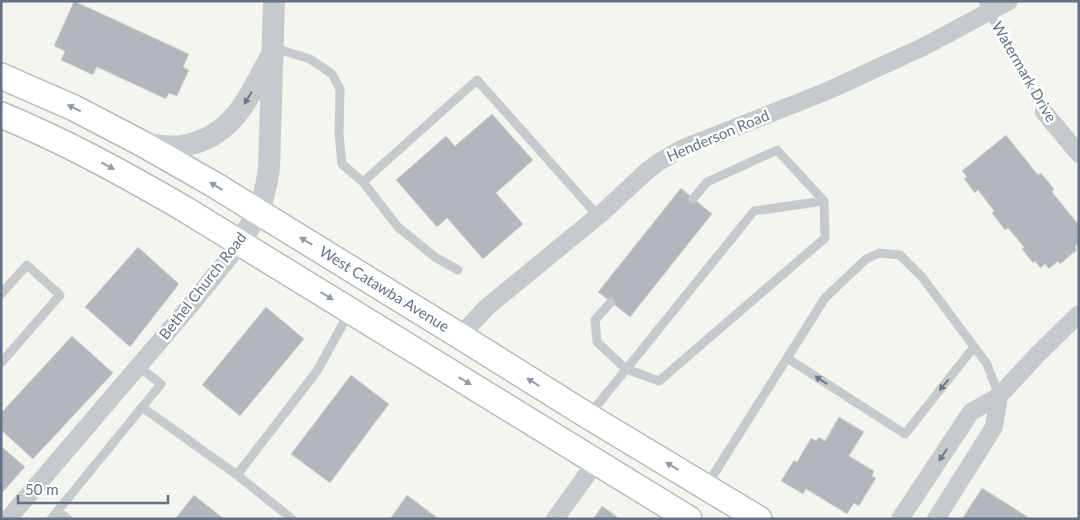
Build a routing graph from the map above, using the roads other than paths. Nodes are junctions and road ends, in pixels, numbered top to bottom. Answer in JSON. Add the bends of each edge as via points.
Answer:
{"nodes":[{"id":1,"x":274,"y":1,"type":"edge"},
{"id":2,"x":1009,"y":1,"type":"edge"},
{"id":3,"x":986,"y":7,"type":"edge"},
{"id":4,"x":272,"y":51,"type":"junction"},
{"id":5,"x":1,"y":76,"type":"edge"},
{"id":6,"x":1044,"y":112,"type":"joint"},
{"id":7,"x":1,"y":115,"type":"edge"},
{"id":8,"x":143,"y":144,"type":"junction"},
{"id":9,"x":1079,"y":154,"type":"edge"},
{"id":10,"x":363,"y":182,"type":"junction"},
{"id":11,"x":693,"y":199,"type":"dead end"},
{"id":12,"x":824,"y":201,"type":"junction"},
{"id":13,"x":258,"y":211,"type":"junction"},
{"id":14,"x":598,"y":216,"type":"junction"},
{"id":15,"x":240,"y":243,"type":"junction"},
{"id":16,"x":458,"y":270,"type":"dead end"},
{"id":17,"x":1,"y":294,"type":"edge"},
{"id":18,"x":611,"y":302,"type":"dead end"},
{"id":19,"x":351,"y":311,"type":"junction"},
{"id":20,"x":1079,"y":314,"type":"edge"},
{"id":21,"x":460,"y":336,"type":"junction"},
{"id":22,"x":974,"y":347,"type":"junction"},
{"id":23,"x":787,"y":358,"type":"junction"},
{"id":24,"x":1,"y":363,"type":"edge"},
{"id":25,"x":138,"y":366,"type":"junction"},
{"id":26,"x":626,"y":369,"type":"junction"},
{"id":27,"x":999,"y":396,"type":"junction"},
{"id":28,"x":142,"y":407,"type":"junction"},
{"id":29,"x":588,"y":416,"type":"junction"},
{"id":30,"x":596,"y":462,"type":"junction"},
{"id":31,"x":237,"y":475,"type":"junction"},
{"id":32,"x":707,"y":487,"type":"junction"},
{"id":33,"x":58,"y":511,"type":"junction"},
{"id":34,"x":690,"y":517,"type":"edge"},
{"id":35,"x":8,"y":519,"type":"edge"},
{"id":36,"x":52,"y":519,"type":"edge"},
{"id":37,"x":68,"y":519,"type":"edge"},
{"id":38,"x":292,"y":519,"type":"edge"},
{"id":39,"x":555,"y":519,"type":"edge"},
{"id":40,"x":758,"y":519,"type":"edge"},
{"id":41,"x":900,"y":519,"type":"edge"},
{"id":42,"x":936,"y":519,"type":"edge"}],
"edges":[{"from":1,"to":4,"type":"street","name":"Bethel Church Road"},
{"from":2,"to":3,"type":"street","name":"Henderson Road"},
{"from":3,"to":6,"type":"lane","name":"Watermark Drive"},
{"from":3,"to":14,"type":"street","name":"Henderson Road","via":[[925,46],[825,92],[683,148],[647,171]]},
{"from":4,"to":8,"type":"street","one_way":true,"via":[[247,100],[225,126],[198,142],[181,146]]},
{"from":4,"to":10,"type":"lane","via":[[310,59],[332,74],[340,90],[342,164]]},
{"from":4,"to":13,"type":"street","name":"Bethel Church Road","via":[[269,168]]},
{"from":8,"to":5,"type":"main road","name":"West Catawba Avenue","one_way":true,"via":[[74,108]]},
{"from":6,"to":9,"type":"street","name":"Watermark Drive"},
{"from":7,"to":15,"type":"main road","one_way":true,"via":[[80,151]]},
{"from":13,"to":8,"type":"main road","name":"West Catawba Avenue","one_way":true},
{"from":10,"to":14,"type":"lane","via":[[477,80]]},
{"from":10,"to":16,"type":"lane","via":[[398,227],[434,257]]},
{"from":11,"to":12,"type":"lane","via":[[707,182],[778,150]]},
{"from":12,"to":26,"type":"lane","via":[[754,211]]},
{"from":12,"to":26,"type":"lane","via":[[826,238],[659,381]]},
{"from":13,"to":15,"type":"street","name":"Bethel Church Road"},
{"from":21,"to":13,"type":"main road","name":"West Catawba Avenue","one_way":true},
{"from":14,"to":21,"type":"street","name":"Henderson Road","via":[[487,307]]},
{"from":15,"to":19,"type":"main road","one_way":true},
{"from":15,"to":25,"type":"street","name":"Bethel Church Road"},
{"from":17,"to":24,"type":"lane","via":[[26,265],[60,296]]},
{"from":18,"to":26,"type":"lane","via":[[595,320],[597,342]]},
{"from":19,"to":30,"type":"main road","one_way":true},
{"from":19,"to":31,"type":"lane","via":[[317,371]]},
{"from":20,"to":27,"type":"street"},
{"from":29,"to":21,"type":"main road","name":"West Catawba Avenue","one_way":true},
{"from":22,"to":23,"type":"lane","one_way":true,"via":[[905,434]]},
{"from":22,"to":23,"type":"lane","via":[[922,277],[900,255],[879,253],[866,259],[825,298]]},
{"from":22,"to":27,"type":"lane","via":[[987,364]]},
{"from":23,"to":32,"type":"lane"},
{"from":25,"to":28,"type":"lane","via":[[160,384]]},
{"from":25,"to":35,"type":"street","name":"Bethel Church Road"},
{"from":26,"to":29,"type":"lane"},
{"from":27,"to":41,"type":"street","one_way":true,"via":[[972,412]]},
{"from":27,"to":42,"type":"street","via":[[994,427]]},
{"from":28,"to":31,"type":"lane"},
{"from":28,"to":33,"type":"lane"},
{"from":32,"to":29,"type":"main road","name":"West Catawba Avenue","one_way":true},
{"from":30,"to":34,"type":"main road"},
{"from":30,"to":39,"type":"street"},
{"from":31,"to":38,"type":"lane"},
{"from":32,"to":40,"type":"main road","name":"West Catawba Avenue"},
{"from":33,"to":36,"type":"lane"},
{"from":33,"to":37,"type":"lane"}]}
